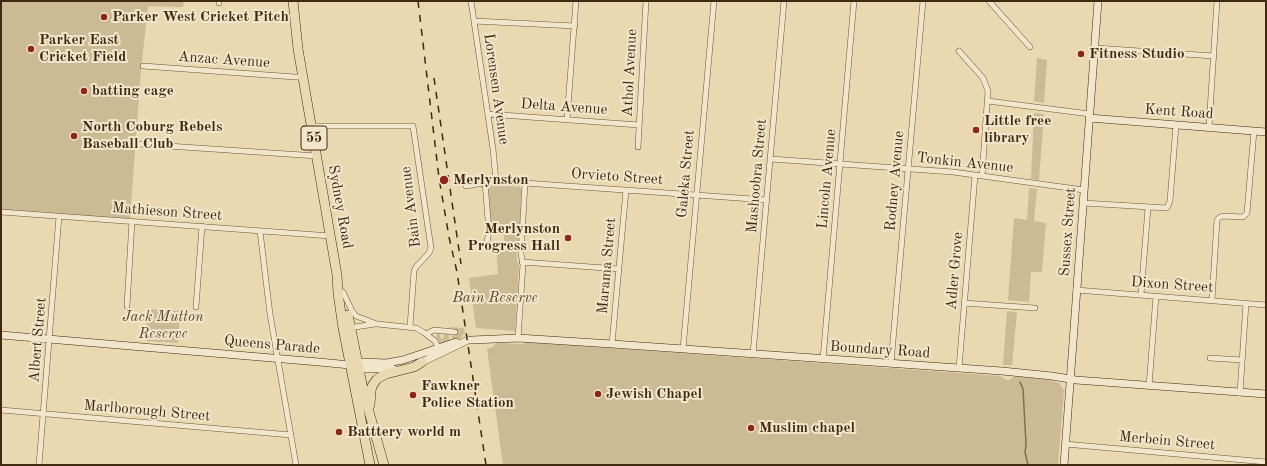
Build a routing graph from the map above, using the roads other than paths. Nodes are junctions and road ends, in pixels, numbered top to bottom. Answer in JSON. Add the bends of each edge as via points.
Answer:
{"nodes":[{"id":1,"x":294,"y":1,"type":"edge"},
{"id":2,"x":471,"y":1,"type":"edge"},
{"id":3,"x":576,"y":1,"type":"edge"},
{"id":4,"x":646,"y":1,"type":"edge"},
{"id":5,"x":714,"y":1,"type":"edge"},
{"id":6,"x":784,"y":1,"type":"edge"},
{"id":7,"x":854,"y":1,"type":"edge"},
{"id":8,"x":923,"y":1,"type":"edge"},
{"id":9,"x":988,"y":1,"type":"edge"},
{"id":10,"x":1098,"y":1,"type":"edge"},
{"id":11,"x":1217,"y":1,"type":"edge"},
{"id":12,"x":474,"y":21,"type":"junction"},
{"id":13,"x":575,"y":26,"type":"junction"},
{"id":14,"x":1030,"y":47,"type":"dead end"},
{"id":15,"x":1095,"y":48,"type":"junction"},
{"id":16,"x":959,"y":51,"type":"dead end"},
{"id":17,"x":1214,"y":56,"type":"junction"},
{"id":18,"x":143,"y":66,"type":"dead end"},
{"id":19,"x":303,"y":77,"type":"junction"},
{"id":20,"x":988,"y":101,"type":"junction"},
{"id":21,"x":488,"y":114,"type":"junction"},
{"id":22,"x":1090,"y":116,"type":"junction"},
{"id":23,"x":568,"y":119,"type":"junction"},
{"id":24,"x":639,"y":125,"type":"junction"},
{"id":25,"x":1176,"y":125,"type":"junction"},
{"id":26,"x":312,"y":126,"type":"junction"},
{"id":27,"x":1209,"y":127,"type":"junction"},
{"id":28,"x":1254,"y":131,"type":"junction"},
{"id":29,"x":1266,"y":132,"type":"edge"},
{"id":30,"x":138,"y":144,"type":"dead end"},
{"id":31,"x":638,"y":147,"type":"dead end"},
{"id":32,"x":317,"y":156,"type":"junction"},
{"id":33,"x":771,"y":159,"type":"junction"},
{"id":34,"x":840,"y":164,"type":"junction"},
{"id":35,"x":908,"y":169,"type":"junction"},
{"id":36,"x":975,"y":175,"type":"junction"},
{"id":37,"x":982,"y":176,"type":"junction"},
{"id":38,"x":485,"y":182,"type":"junction"},
{"id":39,"x":496,"y":182,"type":"junction"},
{"id":40,"x":525,"y":183,"type":"junction"},
{"id":41,"x":466,"y":186,"type":"dead end"},
{"id":42,"x":626,"y":190,"type":"junction"},
{"id":43,"x":1084,"y":190,"type":"junction"},
{"id":44,"x":696,"y":195,"type":"junction"},
{"id":45,"x":767,"y":200,"type":"junction"},
{"id":46,"x":1083,"y":203,"type":"junction"},
{"id":47,"x":1148,"y":208,"type":"junction"},
{"id":48,"x":1,"y":212,"type":"edge"},
{"id":49,"x":59,"y":216,"type":"junction"},
{"id":50,"x":132,"y":221,"type":"junction"},
{"id":51,"x":202,"y":226,"type":"junction"},
{"id":52,"x":260,"y":231,"type":"junction"},
{"id":53,"x":331,"y":236,"type":"junction"},
{"id":54,"x":487,"y":242,"type":"dead end"},
{"id":55,"x":522,"y":262,"type":"junction"},
{"id":56,"x":619,"y":269,"type":"junction"},
{"id":57,"x":337,"y":275,"type":"junction"},
{"id":58,"x":1076,"y":290,"type":"junction"},
{"id":59,"x":343,"y":292,"type":"junction"},
{"id":60,"x":1141,"y":295,"type":"junction"},
{"id":61,"x":1156,"y":296,"type":"junction"},
{"id":62,"x":1212,"y":300,"type":"junction"},
{"id":63,"x":964,"y":303,"type":"junction"},
{"id":64,"x":1246,"y":303,"type":"junction"},
{"id":65,"x":1266,"y":305,"type":"edge"},
{"id":66,"x":127,"y":306,"type":"dead end"},
{"id":67,"x":196,"y":307,"type":"dead end"},
{"id":68,"x":1035,"y":308,"type":"dead end"},
{"id":69,"x":378,"y":324,"type":"junction"},
{"id":70,"x":410,"y":327,"type":"junction"},
{"id":71,"x":350,"y":330,"type":"junction"},
{"id":72,"x":454,"y":332,"type":"dead end"},
{"id":73,"x":1,"y":335,"type":"edge"},
{"id":74,"x":428,"y":336,"type":"junction"},
{"id":75,"x":518,"y":338,"type":"junction"},
{"id":76,"x":50,"y":339,"type":"junction"},
{"id":77,"x":612,"y":344,"type":"junction"},
{"id":78,"x":683,"y":349,"type":"junction"},
{"id":79,"x":438,"y":352,"type":"junction"},
{"id":80,"x":754,"y":354,"type":"junction"},
{"id":81,"x":278,"y":358,"type":"junction"},
{"id":82,"x":1210,"y":358,"type":"dead end"},
{"id":83,"x":823,"y":359,"type":"junction"},
{"id":84,"x":1242,"y":360,"type":"junction"},
{"id":85,"x":422,"y":362,"type":"junction"},
{"id":86,"x":891,"y":363,"type":"junction"},
{"id":87,"x":355,"y":365,"type":"junction"},
{"id":88,"x":959,"y":368,"type":"junction"},
{"id":89,"x":1070,"y":379,"type":"junction"},
{"id":90,"x":1149,"y":386,"type":"junction"},
{"id":91,"x":1240,"y":393,"type":"junction"},
{"id":92,"x":1266,"y":395,"type":"edge"},
{"id":93,"x":1,"y":410,"type":"edge"},
{"id":94,"x":43,"y":414,"type":"junction"},
{"id":95,"x":370,"y":419,"type":"junction"},
{"id":96,"x":291,"y":435,"type":"junction"},
{"id":97,"x":1065,"y":444,"type":"junction"},
{"id":98,"x":1266,"y":462,"type":"edge"},
{"id":99,"x":39,"y":465,"type":"edge"},
{"id":100,"x":296,"y":465,"type":"edge"},
{"id":101,"x":370,"y":465,"type":"edge"},
{"id":102,"x":384,"y":465,"type":"edge"},
{"id":103,"x":1064,"y":465,"type":"edge"}],
"edges":[{"from":1,"to":19,"type":"highway","name":"Sydney Road","number":"55"},
{"from":2,"to":12,"type":"street","name":"Lorensen Avenue"},
{"from":3,"to":13,"type":"street"},
{"from":4,"to":24,"type":"street","name":"Athol Avenue"},
{"from":5,"to":44,"type":"street","name":"Galeka Street"},
{"from":6,"to":33,"type":"street","name":"Mashoobra Street"},
{"from":7,"to":34,"type":"street","name":"Lincoln Avenue"},
{"from":8,"to":35,"type":"street","name":"Rodney Avenue"},
{"from":9,"to":14,"type":"street"},
{"from":10,"to":15,"type":"main road","name":"Sussex Street"},
{"from":11,"to":17,"type":"street"},
{"from":12,"to":13,"type":"street"},
{"from":12,"to":21,"type":"street","name":"Lorensen Avenue"},
{"from":13,"to":23,"type":"street"},
{"from":15,"to":17,"type":"street"},
{"from":15,"to":22,"type":"main road","name":"Sussex Street"},
{"from":16,"to":20,"type":"street","via":[[985,81]]},
{"from":17,"to":27,"type":"street"},
{"from":18,"to":19,"type":"street","name":"Anzac Avenue"},
{"from":19,"to":26,"type":"highway","name":"Sydney Road","number":"55"},
{"from":20,"to":22,"type":"street"},
{"from":20,"to":37,"type":"street"},
{"from":21,"to":23,"type":"street","name":"Delta Avenue"},
{"from":21,"to":39,"type":"street","name":"Lorensen Avenue"},
{"from":22,"to":25,"type":"main road","name":"Kent Road"},
{"from":22,"to":43,"type":"main road","name":"Sussex Street"},
{"from":23,"to":24,"type":"street","name":"Delta Avenue"},
{"from":24,"to":31,"type":"street","name":"Athol Avenue"},
{"from":25,"to":27,"type":"main road","name":"Kent Road"},
{"from":25,"to":47,"type":"street","via":[[1170,201],[1167,208]]},
{"from":26,"to":32,"type":"highway","name":"Sydney Road","number":"55"},
{"from":26,"to":70,"type":"street","name":"Bain Avenue","via":[[413,126],[431,248],[414,271]]},
{"from":27,"to":28,"type":"main road","name":"Kent Road"},
{"from":28,"to":29,"type":"main road","name":"Kent Road"},
{"from":28,"to":62,"type":"street","via":[[1248,213],[1243,217],[1223,216],[1218,220]]},
{"from":30,"to":32,"type":"street"},
{"from":32,"to":53,"type":"highway","name":"Sydney Road","number":"55"},
{"from":33,"to":34,"type":"street","name":"Tonkin Avenue"},
{"from":33,"to":45,"type":"street","name":"Mashoobra Street"},
{"from":34,"to":35,"type":"street","name":"Tonkin Avenue"},
{"from":34,"to":83,"type":"street","name":"Lincoln Avenue"},
{"from":35,"to":36,"type":"street","name":"Tonkin Avenue"},
{"from":35,"to":86,"type":"street","name":"Rodney Avenue"},
{"from":36,"to":37,"type":"street","name":"Tonkin Avenue"},
{"from":36,"to":63,"type":"street","name":"Adler Grove"},
{"from":37,"to":43,"type":"street","name":"Tonkin Avenue"},
{"from":38,"to":39,"type":"street","name":"Orvieto Street"},
{"from":38,"to":41,"type":"street","name":"Orvieto Street"},
{"from":38,"to":54,"type":"street","via":[[489,232]]},
{"from":39,"to":40,"type":"street","name":"Orvieto Street"},
{"from":40,"to":42,"type":"street","name":"Orvieto Street"},
{"from":40,"to":55,"type":"street"},
{"from":42,"to":44,"type":"street","name":"Orvieto Street"},
{"from":42,"to":56,"type":"street","name":"Marama Street"},
{"from":43,"to":46,"type":"main road","name":"Sussex Street"},
{"from":44,"to":45,"type":"street","name":"Orvieto Street"},
{"from":44,"to":78,"type":"street","name":"Galeka Street"},
{"from":45,"to":80,"type":"street","name":"Mashoobra Street"},
{"from":46,"to":47,"type":"street"},
{"from":46,"to":58,"type":"main road","name":"Sussex Street"},
{"from":47,"to":60,"type":"street"},
{"from":48,"to":49,"type":"street","name":"Mathieson Street"},
{"from":49,"to":50,"type":"street","name":"Mathieson Street"},
{"from":49,"to":76,"type":"street","name":"Albert Street"},
{"from":50,"to":51,"type":"street","name":"Mathieson Street"},
{"from":50,"to":66,"type":"street"},
{"from":51,"to":52,"type":"street","name":"Mathieson Street"},
{"from":51,"to":67,"type":"street"},
{"from":52,"to":53,"type":"street","name":"Mathieson Street"},
{"from":52,"to":81,"type":"street"},
{"from":53,"to":57,"type":"highway","name":"Sydney Road","number":"55"},
{"from":55,"to":56,"type":"street"},
{"from":55,"to":75,"type":"street"},
{"from":56,"to":77,"type":"street","name":"Marama Street"},
{"from":57,"to":59,"type":"highway","name":"Sydney Road","number":"55"},
{"from":57,"to":87,"type":"highway","name":"Sydney Road","number":"55","via":[[338,293]]},
{"from":58,"to":60,"type":"street","name":"Dixon Street"},
{"from":58,"to":89,"type":"main road","name":"Sussex Street"},
{"from":59,"to":69,"type":"street","via":[[356,316]]},
{"from":59,"to":71,"type":"highway","name":"Sydney Road","number":"55"},
{"from":60,"to":61,"type":"street","name":"Dixon Street"},
{"from":61,"to":62,"type":"street","name":"Dixon Street"},
{"from":61,"to":90,"type":"street"},
{"from":62,"to":64,"type":"street","name":"Dixon Street"},
{"from":63,"to":68,"type":"street"},
{"from":63,"to":88,"type":"street","name":"Adler Grove"},
{"from":64,"to":65,"type":"street","name":"Dixon Street"},
{"from":64,"to":84,"type":"street"},
{"from":69,"to":70,"type":"street"},
{"from":69,"to":71,"type":"street"},
{"from":70,"to":74,"type":"street"},
{"from":71,"to":87,"type":"highway","name":"Sydney Road","number":"55"},
{"from":72,"to":74,"type":"street","via":[[432,330]]},
{"from":73,"to":76,"type":"main road","name":"Queens Parade"},
{"from":74,"to":79,"type":"street"},
{"from":75,"to":77,"type":"main road","name":"Boundary Road"},
{"from":75,"to":79,"type":"main road","name":"Boundary Road","via":[[470,340]]},
{"from":76,"to":81,"type":"main road","name":"Queens Parade"},
{"from":76,"to":94,"type":"street","name":"Albert Street"},
{"from":77,"to":78,"type":"main road","name":"Boundary Road"},
{"from":78,"to":80,"type":"main road","name":"Boundary Road"},
{"from":79,"to":85,"type":"main road","name":"Boundary Road"},
{"from":79,"to":87,"type":"main road","name":"Boundary Road","via":[[395,362]]},
{"from":80,"to":83,"type":"main road","name":"Boundary Road"},
{"from":81,"to":87,"type":"main road","name":"Queens Parade"},
{"from":81,"to":96,"type":"street"},
{"from":82,"to":84,"type":"street"},
{"from":83,"to":86,"type":"main road","name":"Boundary Road"},
{"from":84,"to":91,"type":"street"},
{"from":85,"to":87,"type":"main road","name":"Boundary Road","via":[[397,369]]},
{"from":85,"to":95,"type":"highway","via":[[377,379],[371,391]]},
{"from":86,"to":88,"type":"main road","name":"Boundary Road"},
{"from":87,"to":95,"type":"highway","name":"Sydney Road","number":"55"},
{"from":87,"to":101,"type":"highway","name":"Sydney Road","number":"55"},
{"from":88,"to":89,"type":"main road","name":"Boundary Road"},
{"from":89,"to":90,"type":"main road","name":"Boundary Road"},
{"from":89,"to":97,"type":"main road","name":"Sussex Street"},
{"from":90,"to":91,"type":"main road","name":"Boundary Road"},
{"from":91,"to":92,"type":"main road","name":"Boundary Road"},
{"from":93,"to":94,"type":"street","name":"Marlborough Street"},
{"from":94,"to":96,"type":"street","name":"Marlborough Street"},
{"from":94,"to":99,"type":"street","name":"Albert Street"},
{"from":95,"to":102,"type":"highway","name":"Sydney Road","number":"55"},
{"from":96,"to":100,"type":"street"},
{"from":97,"to":98,"type":"street","name":"Merbein Street"},
{"from":97,"to":103,"type":"main road","name":"Sussex Street"}]}
